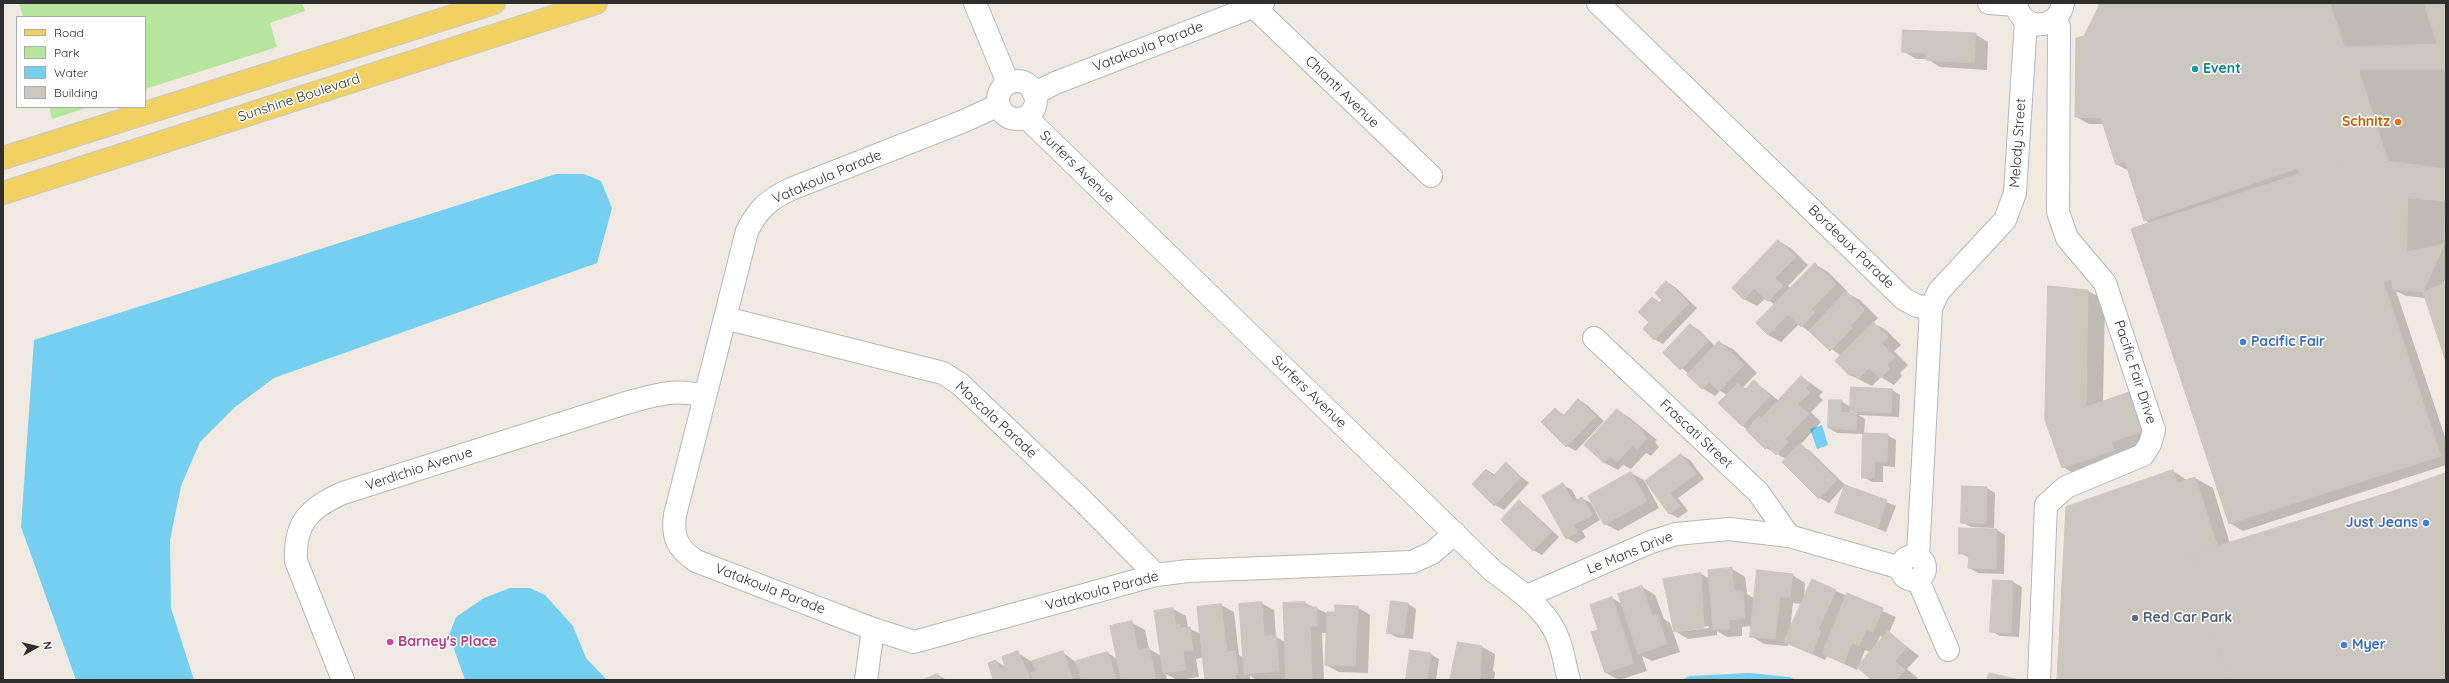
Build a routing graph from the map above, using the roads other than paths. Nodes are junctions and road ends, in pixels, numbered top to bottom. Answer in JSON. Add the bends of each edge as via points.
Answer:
{"nodes":[{"id":1,"x":494,"y":3,"type":"edge"},
{"id":2,"x":596,"y":3,"type":"edge"},
{"id":3,"x":975,"y":3,"type":"edge"},
{"id":4,"x":1598,"y":3,"type":"edge"},
{"id":5,"x":1989,"y":3,"type":"edge"},
{"id":6,"x":1258,"y":5,"type":"edge"},
{"id":7,"x":2020,"y":10,"type":"edge"},
{"id":8,"x":2059,"y":11,"type":"edge"},
{"id":9,"x":1008,"y":83,"type":"junction"},
{"id":10,"x":1034,"y":94,"type":"junction"},
{"id":11,"x":999,"y":105,"type":"junction"},
{"id":12,"x":1026,"y":117,"type":"junction"},
{"id":13,"x":3,"y":158,"type":"edge"},
{"id":14,"x":1431,"y":176,"type":"dead end"},
{"id":15,"x":3,"y":193,"type":"edge"},
{"id":16,"x":1931,"y":308,"type":"junction"},
{"id":17,"x":725,"y":318,"type":"junction"},
{"id":18,"x":1594,"y":338,"type":"dead end"},
{"id":19,"x":704,"y":396,"type":"junction"},
{"id":20,"x":1455,"y":533,"type":"junction"},
{"id":21,"x":1789,"y":536,"type":"junction"},
{"id":22,"x":1912,"y":568,"type":"junction"},
{"id":23,"x":1156,"y":575,"type":"junction"},
{"id":24,"x":1526,"y":596,"type":"junction"},
{"id":25,"x":873,"y":629,"type":"junction"},
{"id":26,"x":1948,"y":650,"type":"dead end"},
{"id":27,"x":343,"y":680,"type":"edge"},
{"id":28,"x":866,"y":680,"type":"edge"},
{"id":29,"x":1569,"y":680,"type":"edge"},
{"id":30,"x":2039,"y":680,"type":"edge"}],
"edges":[{"from":1,"to":13,"type":"main road"},
{"from":2,"to":15,"type":"main road","name":"Sunshine Boulevard"},
{"from":3,"to":9,"type":"street"},
{"from":4,"to":16,"type":"street","name":"Bordeaux Parade","via":[[1904,299],[1917,306]]},
{"from":5,"to":7,"type":"street"},
{"from":6,"to":10,"type":"street","name":"Vatakoula Parade","via":[[1055,83]]},
{"from":6,"to":14,"type":"street","name":"Chianti Avenue"},
{"from":7,"to":8,"type":"street","via":[[2041,25]]},
{"from":7,"to":16,"type":"street","name":"Melody Street","via":[[2015,192],[2005,220],[1939,291]]},
{"from":8,"to":30,"type":"street","name":"Pacific Fair Drive","via":[[2058,212],[2067,238],[2105,283],[2154,430],[2143,455],[2066,487],[2046,505]]},
{"from":9,"to":10,"type":"street","via":[[1014,81],[1027,84]]},
{"from":9,"to":11,"type":"street","via":[[1000,92]]},
{"from":10,"to":12,"type":"street","via":[[1034,109]]},
{"from":11,"to":12,"type":"street","via":[[1007,117]]},
{"from":11,"to":17,"type":"street","name":"Vatakoula Parade","via":[[772,198],[756,213],[747,232]]},
{"from":12,"to":20,"type":"street","name":"Surfers Avenue"},
{"from":16,"to":22,"type":"street"},
{"from":17,"to":19,"type":"street","name":"Vatakoula Parade"},
{"from":17,"to":23,"type":"street","name":"Mascala Parade","via":[[943,373],[960,384],[1082,500]]},
{"from":18,"to":21,"type":"street","name":"Frascati Street","via":[[1758,492]]},
{"from":19,"to":25,"type":"street","name":"Vatakoula Parade","via":[[675,515],[673,531],[684,553],[696,561]]},
{"from":19,"to":27,"type":"street","name":"Verdichio Avenue","via":[[686,391],[667,392],[633,401],[343,493],[324,502],[301,525],[295,542],[296,561]]},
{"from":20,"to":23,"type":"street","name":"Vatakoula Parade","via":[[1432,553],[1412,562],[1188,571]]},
{"from":20,"to":24,"type":"street","name":"Surfers Avenue","via":[[1493,571]]},
{"from":21,"to":22,"type":"street","name":"Le Mans Drive"},
{"from":21,"to":24,"type":"street","name":"Le Mans Drive","via":[[1729,529],[1676,534],[1651,542]]},
{"from":22,"to":26,"type":"street"},
{"from":23,"to":25,"type":"street","name":"Vatakoula Parade","via":[[914,642]]},
{"from":24,"to":29,"type":"street","name":"Surfers Avenue","via":[[1553,627]]},
{"from":25,"to":28,"type":"street"}]}
